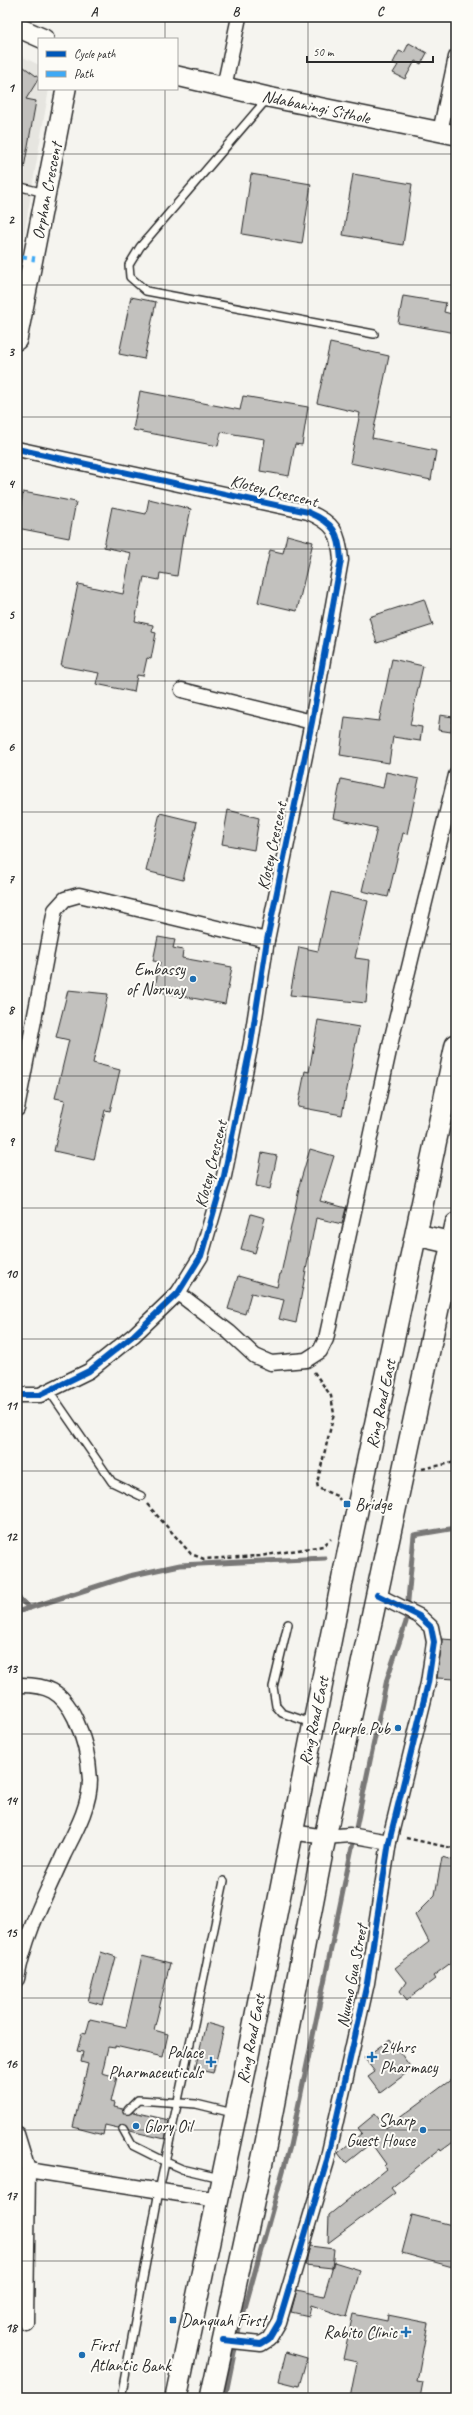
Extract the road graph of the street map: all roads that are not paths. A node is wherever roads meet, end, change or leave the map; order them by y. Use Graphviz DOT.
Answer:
graph roads {
  1 [pos="239,17"];
  2 [pos="17,26"];
  3 [pos="42,38"];
  4 [pos="456,57"];
  5 [pos="178,76"];
  6 [pos="224,87"];
  7 [pos="66,90"];
  8 [pos="268,97"];
  9 [pos="448,134"];
  10 [pos="17,186"];
  11 [pos="47,194"];
  12 [pos="374,334"];
  13 [pos="17,340"];
  14 [pos="17,449"];
  15 [pos="182,690"];
  16 [pos="312,722"];
  17 [pos="456,775"];
  18 [pos="267,940"];
  19 [pos="456,1045"];
  20 [pos="17,1109"];
  21 [pos="454,1234"];
  22 [pos="417,1235"];
  23 [pos="178,1293"];
  24 [pos="50,1392"];
  25 [pos="17,1395"];
  26 [pos="141,1496"];
  27 [pos="377,1595"];
  28 [pos="288,1624"];
  29 [pos="17,1685"];
  30 [pos="314,1724"];
  31 [pos="292,1832"];
  32 [pos="325,1837"];
  33 [pos="390,1838"];
  34 [pos="224,1881"];
  35 [pos="17,1979"];
  36 [pos="176,2104"];
  37 [pos="128,2110"];
  38 [pos="236,2114"];
  39 [pos="123,2129"];
  40 [pos="17,2134"];
  41 [pos="166,2162"];
  42 [pos="28,2170"];
  43 [pos="222,2178"];
  44 [pos="159,2191"];
  45 [pos="218,2200"];
  46 [pos="26,2323"];
  47 [pos="234,2341"];
  48 [pos="121,2398"];
  49 [pos="176,2398"];
  50 [pos="211,2398"];
  1 -- 6 [label="street"];
  2 -- 3 [label="street"];
  4 -- 9 [label="street"];
  5 -- 6 [label="street, Ndabaningi Sithole"];
  6 -- 8 [label="street, Ndabaningi Sithole"];
  7 -- 11 [label="street, Orphan Crescent"];
  8 -- 9 [label="street, Ndabaningi Sithole"];
  8 -- 12 [label="lane"];
  10 -- 11 [label="lane"];
  11 -- 13 [label="street, Orphan Crescent"];
  14 -- 16 [label="street, Klotey Crescent"];
  15 -- 16 [label="street"];
  16 -- 18 [label="street, Klotey Crescent"];
  17 -- 23 [label="street"];
  18 -- 20 [label="street"];
  18 -- 23 [label="street, Klotey Crescent"];
  19 -- 22 [label="main road, Ring Road East"];
  21 -- 22 [label="main road"];
  21 -- 27 [label="main road, Ring Road East"];
  22 -- 30 [label="main road, Ring Road East"];
  23 -- 24 [label="street, Klotey Crescent"];
  24 -- 25 [label="street, Klotey Crescent"];
  24 -- 26 [label="lane"];
  27 -- 32 [label="main road, Ring Road East"];
  27 -- 33 [label="street, Nuumo Gua Street"];
  28 -- 30 [label="lane"];
  29 -- 35 [label="street"];
  30 -- 31 [label="main road, Ring Road East"];
  31 -- 32 [label="street"];
  31 -- 38 [label="main road, Ring Road East"];
  32 -- 33 [label="street"];
  32 -- 47 [label="main road, Ring Road East"];
  33 -- 47 [label="street, Nuumo Gua Street"];
  34 -- 36 [label="lane"];
  36 -- 37 [label="lane"];
  36 -- 38 [label="lane"];
  36 -- 41 [label="lane"];
  38 -- 43 [label="main road, Ring Road East"];
  39 -- 41 [label="lane"];
  40 -- 42 [label="street"];
  41 -- 43 [label="lane"];
  41 -- 44 [label="lane"];
  42 -- 44 [label="street"];
  42 -- 46 [label="street"];
  43 -- 45 [label="main road, Ring Road East"];
  44 -- 45 [label="street"];
  44 -- 48 [label="lane"];
  45 -- 49 [label="main road, Ring Road East"];
  47 -- 50 [label="main road, Ring Road East"];
}
